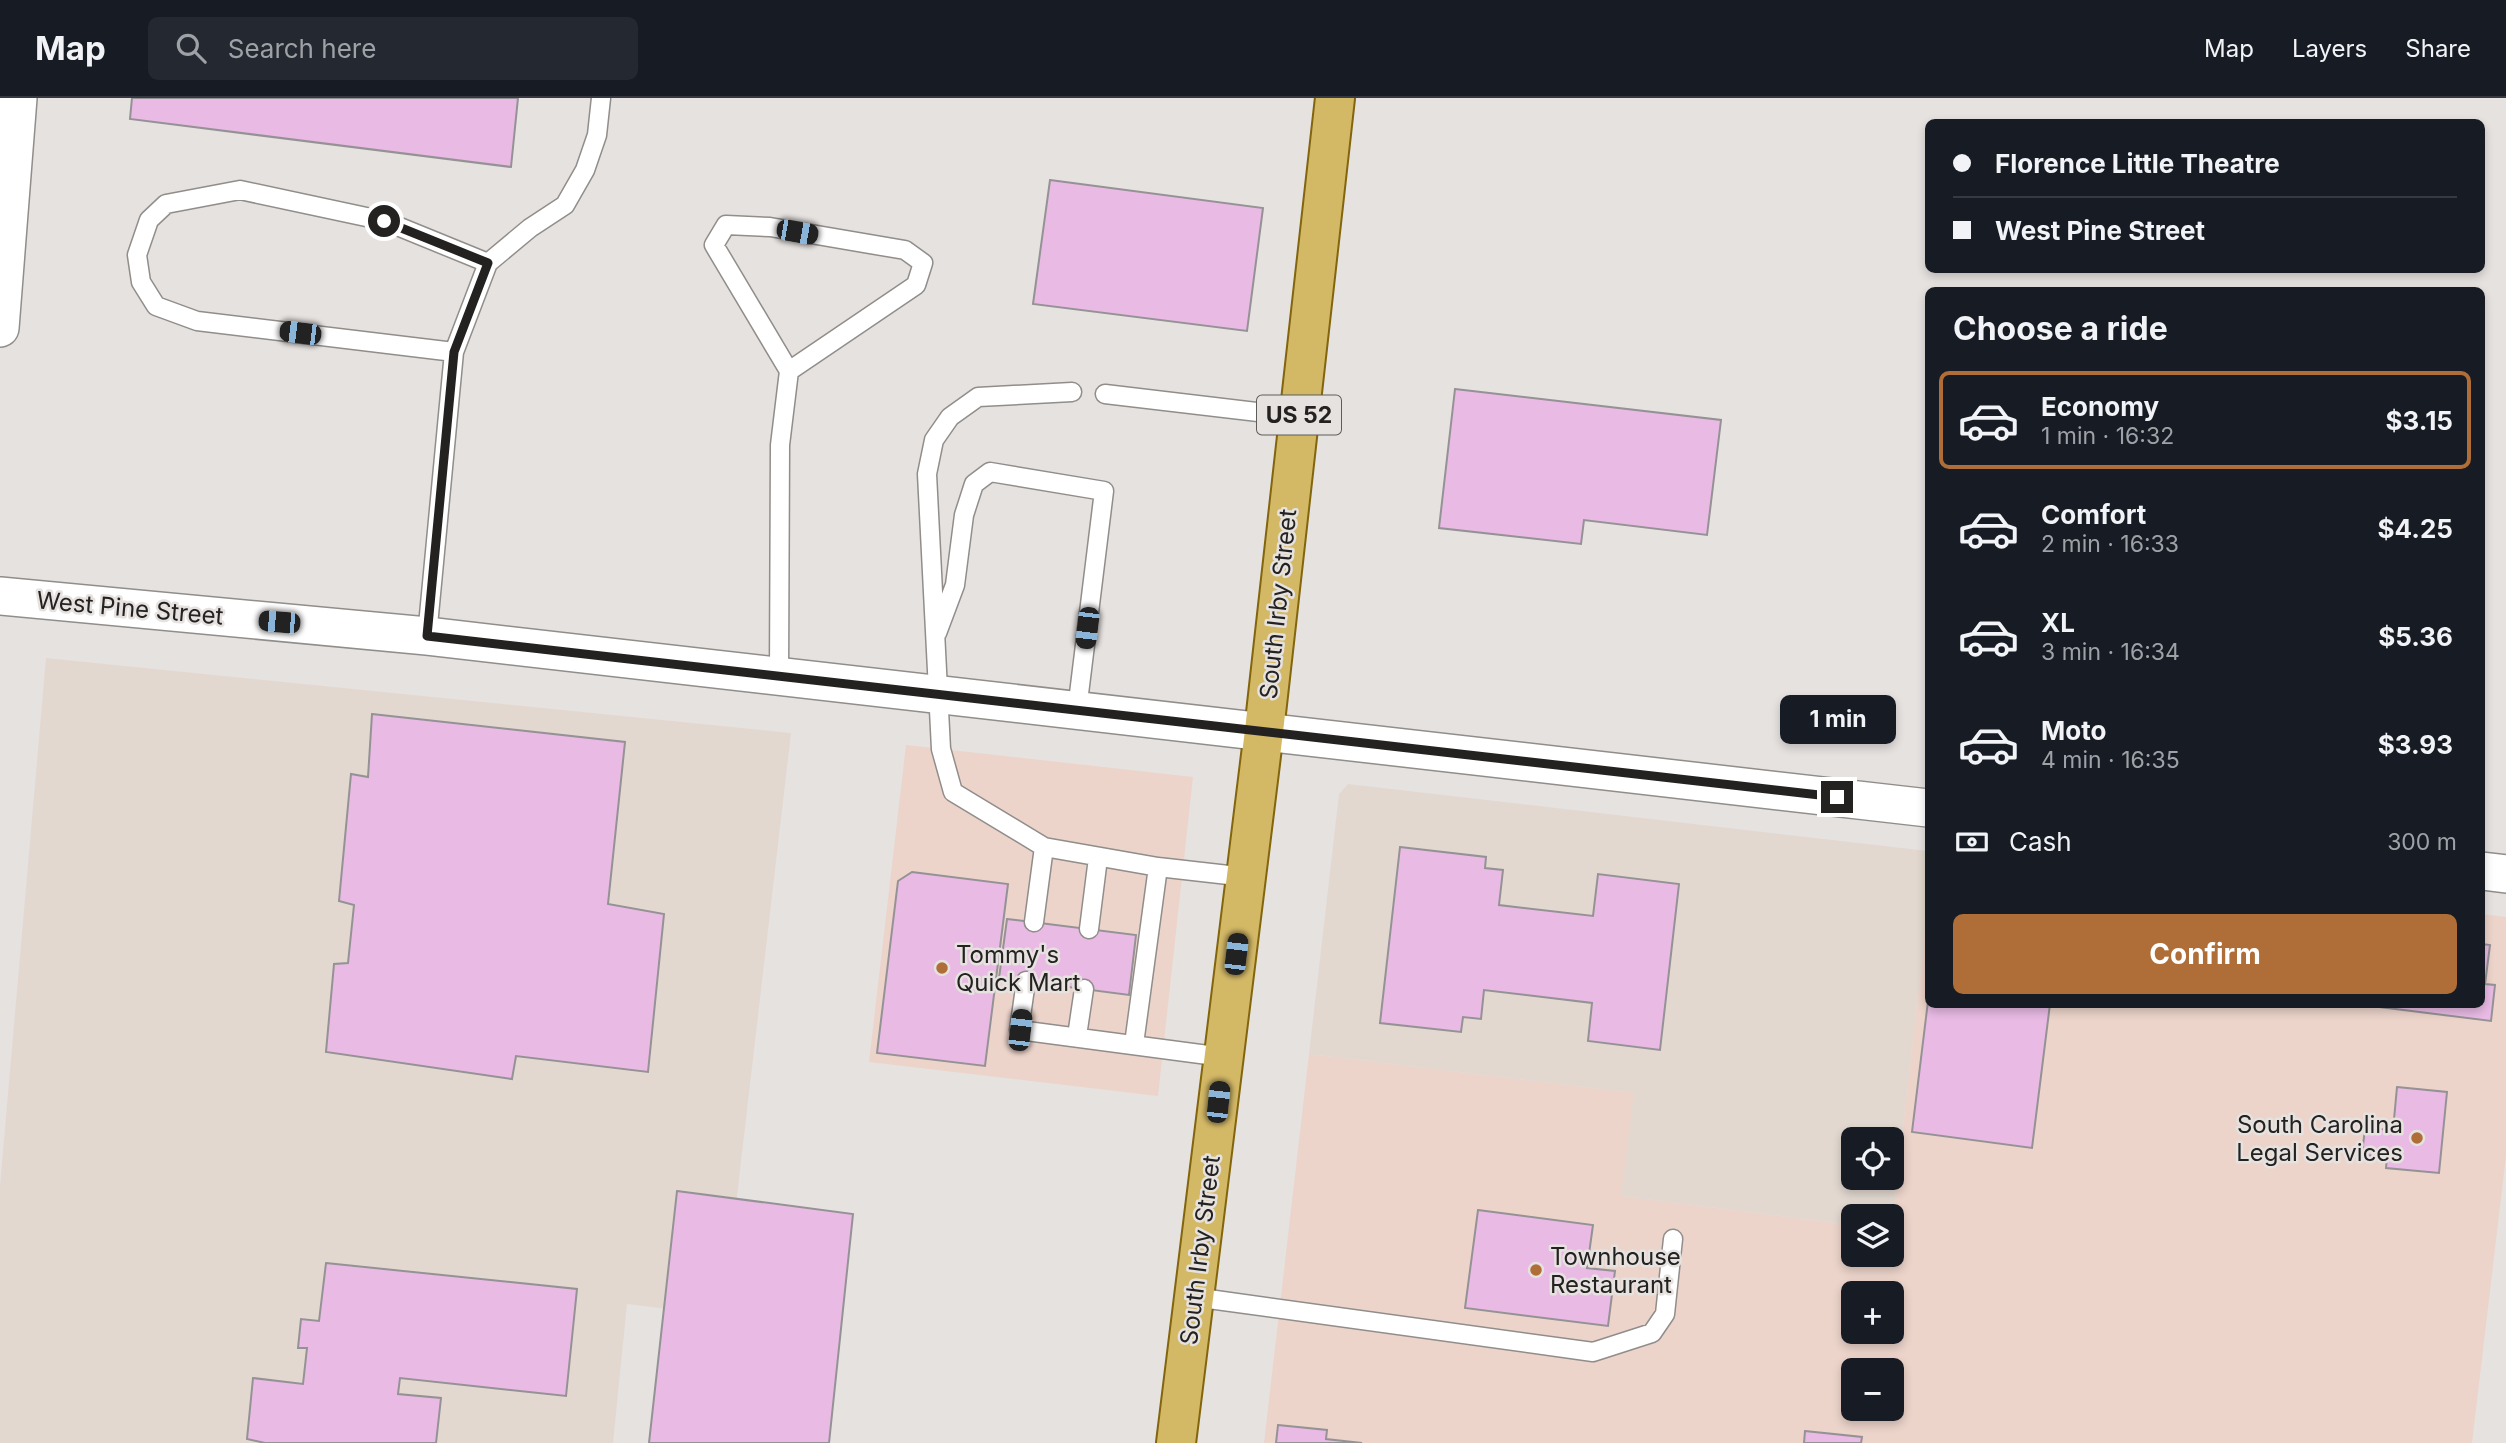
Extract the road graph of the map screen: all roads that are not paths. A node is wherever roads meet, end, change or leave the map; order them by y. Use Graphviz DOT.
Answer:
graph roads {
  1 [pos="18,98"];
  2 [pos="601,98"];
  3 [pos="1335,98"];
  4 [pos="488,263"];
  5 [pos="0,328"];
  6 [pos="454,352"];
  7 [pos="789,371"];
  8 [pos="1072,392"];
  9 [pos="1105,394"];
  10 [pos="1299,417"];
  11 [pos="0,596"];
  12 [pos="427,636"];
  13 [pos="934,640"];
  14 [pos="779,676"];
  15 [pos="937,694"];
  16 [pos="1077,710"];
  17 [pos="1264,731"];
  18 [pos="1925,808"];
  19 [pos="1044,847"];
  20 [pos="1098,858"];
  21 [pos="1157,867"];
  22 [pos="2485,871"];
  23 [pos="2506,874"];
  24 [pos="1246,877"];
  25 [pos="1034,922"];
  26 [pos="1089,929"];
  27 [pos="1026,981"];
  28 [pos="1084,989"];
  29 [pos="1077,1036"];
  30 [pos="1134,1044"];
  31 [pos="1223,1058"];
  32 [pos="1673,1239"];
  33 [pos="1194,1297"];
  34 [pos="1176,1443"];
  1 -- 5 [label="street"];
  2 -- 4 [label="lane"];
  3 -- 10 [label="main road, South Irby Street / US 52"];
  4 -- 6 [label="lane"];
  4 -- 6 [label="lane"];
  6 -- 12 [label="lane"];
  7 -- 7 [label="lane"];
  7 -- 14 [label="lane"];
  8 -- 13 [label="lane"];
  9 -- 10 [label="lane"];
  10 -- 17 [label="main road, South Irby Street / US 52"];
  11 -- 12 [label="street, West Pine Street"];
  12 -- 14 [label="street, West Pine Street"];
  13 -- 15 [label="lane"];
  13 -- 16 [label="lane"];
  14 -- 15 [label="street, West Pine Street"];
  15 -- 16 [label="street, West Pine Street"];
  15 -- 19 [label="lane"];
  16 -- 17 [label="street, West Pine Street"];
  17 -- 18 [label="street, West Pine Street"];
  17 -- 24 [label="main road, South Irby Street / US 52"];
  19 -- 20 [label="lane"];
  19 -- 25 [label="lane"];
  20 -- 21 [label="lane"];
  20 -- 26 [label="lane"];
  21 -- 24 [label="lane"];
  21 -- 30 [label="lane"];
  22 -- 23 [label="street"];
  24 -- 31 [label="main road, South Irby Street / US 52"];
  27 -- 29 [label="lane"];
  28 -- 29 [label="lane"];
  29 -- 30 [label="lane"];
  30 -- 31 [label="lane"];
  31 -- 33 [label="main road, South Irby Street / US 52"];
  32 -- 33 [label="lane"];
  33 -- 34 [label="main road, South Irby Street / US 52"];
}
